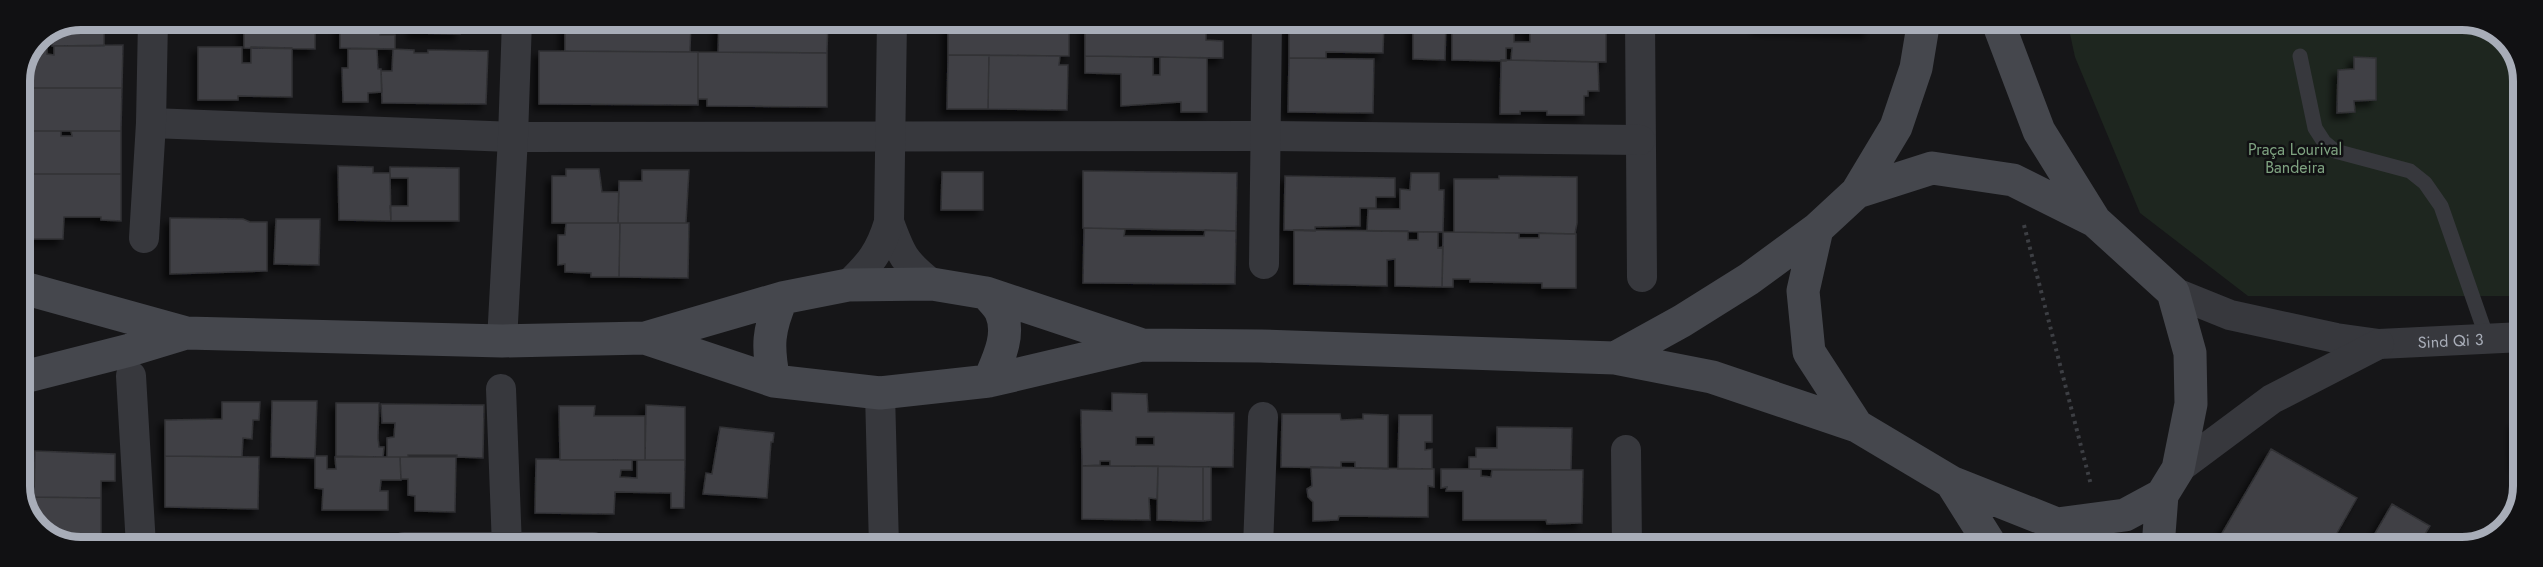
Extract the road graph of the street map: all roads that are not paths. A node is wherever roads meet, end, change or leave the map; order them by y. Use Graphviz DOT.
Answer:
graph roads {
  1 [pos="153,30"];
  2 [pos="517,30"];
  3 [pos="892,30"];
  4 [pos="1268,30"];
  5 [pos="1640,30"];
  6 [pos="1922,30"];
  7 [pos="2001,30"];
  8 [pos="2300,56"];
  9 [pos="152,123"];
  10 [pos="1266,136"];
  11 [pos="513,137"];
  12 [pos="890,138"];
  13 [pos="1640,140"];
  14 [pos="1857,192"];
  15 [pos="2095,221"];
  16 [pos="889,222"];
  17 [pos="1817,229"];
  18 [pos="144,238"];
  19 [pos="1264,264"];
  20 [pos="1642,277"];
  21 [pos="932,284"];
  22 [pos="848,285"];
  23 [pos="30,290"];
  24 [pos="2174,292"];
  25 [pos="986,293"];
  26 [pos="782,298"];
  27 [pos="186,333"];
  28 [pos="2508,337"];
  29 [pos="645,338"];
  30 [pos="502,341"];
  31 [pos="1142,345"];
  32 [pos="2341,350"];
  33 [pos="1615,358"];
  34 [pos="30,375"];
  35 [pos="130,376"];
  36 [pos="774,381"];
  37 [pos="989,381"];
  38 [pos="501,388"];
  39 [pos="880,393"];
  40 [pos="1263,417"];
  41 [pos="1857,426"];
  42 [pos="1626,450"];
  43 [pos="1951,482"];
  44 [pos="2170,482"];
  45 [pos="140,537"];
  46 [pos="507,537"];
  47 [pos="884,537"];
  48 [pos="1258,537"];
  49 [pos="1627,537"];
  50 [pos="1986,537"];
  51 [pos="2160,537"];
  1 -- 9 [label="street"];
  2 -- 11 [label="street"];
  3 -- 12 [label="street"];
  4 -- 10 [label="street"];
  5 -- 13 [label="street"];
  6 -- 14 [label="street"];
  7 -- 15 [label="street"];
  8 -- 28 [label="lane"];
  9 -- 11 [label="street"];
  9 -- 18 [label="street"];
  10 -- 12 [label="street"];
  10 -- 13 [label="street"];
  10 -- 19 [label="street"];
  11 -- 12 [label="street"];
  11 -- 30 [label="street"];
  12 -- 16 [label="street"];
  13 -- 20 [label="street"];
  14 -- 15 [label="street"];
  14 -- 17 [label="street"];
  15 -- 24 [label="street"];
  16 -- 21 [label="street"];
  16 -- 22 [label="street"];
  17 -- 33 [label="street"];
  17 -- 41 [label="street"];
  21 -- 22 [label="street"];
  21 -- 25 [label="street"];
  22 -- 26 [label="street"];
  23 -- 27 [label="street"];
  24 -- 32 [label="street"];
  24 -- 44 [label="street"];
  25 -- 31 [label="street"];
  25 -- 37 [label="street"];
  26 -- 29 [label="street"];
  26 -- 36 [label="street"];
  27 -- 30 [label="street"];
  27 -- 34 [label="street"];
  28 -- 32 [label="street, Sind Qi 3"];
  29 -- 30 [label="street"];
  29 -- 36 [label="street"];
  31 -- 33 [label="street"];
  31 -- 37 [label="street"];
  32 -- 44 [label="street, Sind Qi 3"];
  33 -- 41 [label="street"];
  35 -- 45 [label="street"];
  36 -- 39 [label="street"];
  37 -- 39 [label="street"];
  38 -- 46 [label="street"];
  39 -- 47 [label="street"];
  40 -- 48 [label="street"];
  41 -- 43 [label="street"];
  42 -- 49 [label="street"];
  43 -- 44 [label="street"];
  43 -- 50 [label="street"];
  44 -- 51 [label="street"];
}
